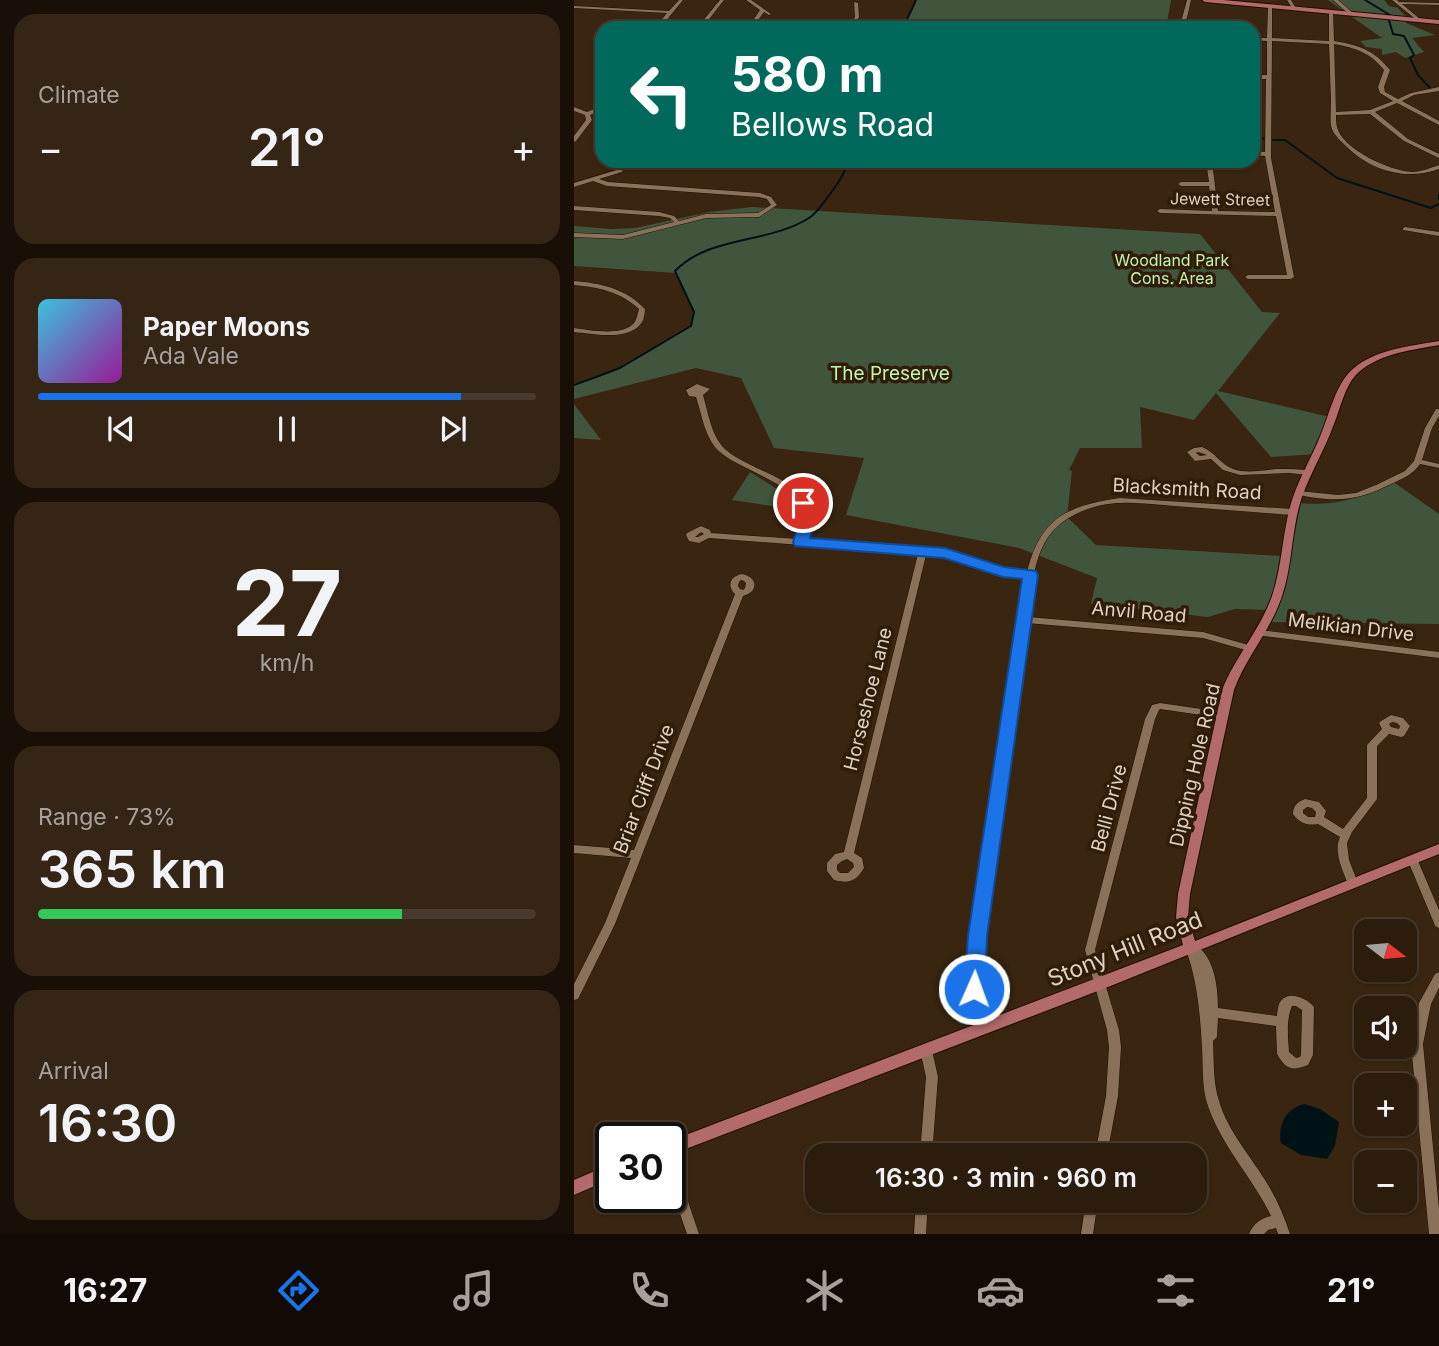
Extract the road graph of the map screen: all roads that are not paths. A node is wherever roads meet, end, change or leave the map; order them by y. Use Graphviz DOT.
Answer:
graph roads {
  1 [pos="594,0"];
  2 [pos="681,0"];
  3 [pos="722,0"];
  4 [pos="748,0"];
  5 [pos="1189,0"];
  6 [pos="1205,0"];
  7 [pos="1289,0"];
  8 [pos="1335,0"];
  9 [pos="855,1"];
  10 [pos="1231,1"];
  11 [pos="1397,2"];
  12 [pos="1439,4"];
  13 [pos="1270,6"];
  14 [pos="574,7"];
  15 [pos="587,8"];
  16 [pos="1295,9"];
  17 [pos="764,10"];
  18 [pos="671,12"];
  19 [pos="1331,12"];
  20 [pos="769,14"];
  21 [pos="1352,14"];
  22 [pos="1418,20"];
  23 [pos="663,21"];
  24 [pos="705,21"];
  25 [pos="755,21"];
  26 [pos="855,21"];
  27 [pos="1184,21"];
  28 [pos="1439,22"];
  29 [pos="1260,39"];
  30 [pos="1269,40"];
  31 [pos="1333,43"];
  32 [pos="1260,76"];
  33 [pos="1269,77"];
  34 [pos="1439,89"];
  35 [pos="1397,102"];
  36 [pos="574,109"];
  37 [pos="595,111"];
  38 [pos="1371,112"];
  39 [pos="587,114"];
  40 [pos="1334,114"];
  41 [pos="1439,123"];
  42 [pos="574,140"];
  43 [pos="1260,153"];
  44 [pos="1268,154"];
  45 [pos="1439,156"];
  46 [pos="1439,167"];
  47 [pos="1210,168"];
  48 [pos="620,170"];
  49 [pos="592,179"];
  50 [pos="1181,184"];
  51 [pos="1212,184"];
  52 [pos="574,185"];
  53 [pos="574,208"];
  54 [pos="1160,211"];
  55 [pos="1215,213"];
  56 [pos="1278,214"];
  57 [pos="678,223"];
  58 [pos="1405,229"];
  59 [pos="574,234"];
  60 [pos="1439,234"];
  61 [pos="1248,277"];
  62 [pos="574,283"];
  63 [pos="574,330"];
  64 [pos="1439,343"];
  65 [pos="699,395"];
  66 [pos="1439,411"];
  67 [pos="1212,457"];
  68 [pos="1418,461"];
  69 [pos="1439,466"];
  70 [pos="1308,473"];
  71 [pos="1299,493"];
  72 [pos="1293,512"];
  73 [pos="708,535"];
  74 [pos="801,542"];
  75 [pos="923,551"];
  76 [pos="1030,575"];
  77 [pos="740,592"];
  78 [pos="1025,620"];
  79 [pos="1259,633"];
  80 [pos="1249,648"];
  81 [pos="1439,655"];
  82 [pos="1222,715"];
  83 [pos="1387,730"];
  84 [pos="1319,819"];
  85 [pos="1345,835"];
  86 [pos="574,849"];
  87 [pos="1439,849"];
  88 [pos="637,854"];
  89 [pos="848,855"];
  90 [pos="1413,860"];
  91 [pos="1353,883"];
  92 [pos="1439,923"];
  93 [pos="1190,947"];
  94 [pos="1439,977"];
  95 [pos="1098,985"];
  96 [pos="574,995"];
  97 [pos="1212,1012"];
  98 [pos="1282,1022"];
  99 [pos="990,1026"];
  100 [pos="926,1050"];
  101 [pos="1208,1052"];
  102 [pos="686,1142"];
  103 [pos="927,1143"];
  104 [pos="1103,1143"];
  105 [pos="595,1178"];
  106 [pos="574,1188"];
  107 [pos="686,1213"];
  108 [pos="921,1213"];
  109 [pos="1090,1213"];
  110 [pos="1282,1228"];
  111 [pos="693,1234"];
  112 [pos="920,1234"];
  113 [pos="1087,1234"];
  114 [pos="1255,1234"];
  115 [pos="1435,1234"];
  1 -- 15 [label="street"];
  2 -- 18 [label="street"];
  3 -- 24 [label="street"];
  4 -- 17 [label="street"];
  5 -- 27 [label="street"];
  6 -- 10 [label="main road"];
  7 -- 16 [label="street"];
  8 -- 21 [label="street"];
  9 -- 26 [label="street"];
  10 -- 13 [label="main road"];
  11 -- 12 [label="street"];
  11 -- 22 [label="street"];
  13 -- 16 [label="main road"];
  13 -- 30 [label="street"];
  14 -- 15 [label="street"];
  15 -- 18 [label="street"];
  16 -- 19 [label="main road"];
  17 -- 20 [label="street"];
  17 -- 25 [label="street"];
  18 -- 23 [label="street"];
  19 -- 21 [label="main road"];
  19 -- 31 [label="street"];
  21 -- 22 [label="main road"];
  22 -- 28 [label="main road"];
  29 -- 30 [label="street"];
  30 -- 31 [label="street"];
  30 -- 33 [label="street"];
  31 -- 35 [label="street"];
  31 -- 40 [label="street"];
  32 -- 33 [label="street"];
  33 -- 44 [label="street"];
  34 -- 35 [label="street"];
  35 -- 38 [label="street"];
  35 -- 41 [label="street"];
  36 -- 39 [label="street"];
  37 -- 39 [label="street"];
  38 -- 40 [label="street"];
  38 -- 45 [label="street"];
  39 -- 42 [label="street"];
  40 -- 46 [label="street"];
  43 -- 44 [label="street"];
  44 -- 56 [label="street"];
  47 -- 51 [label="street"];
  48 -- 49 [label="street"];
  49 -- 52 [label="street"];
  49 -- 57 [label="street"];
  50 -- 51 [label="street"];
  51 -- 55 [label="street"];
  53 -- 57 [label="street"];
  54 -- 55 [label="street, Jewett Street"];
  55 -- 56 [label="street, Jewett Street"];
  56 -- 61 [label="street"];
  57 -- 59 [label="street"];
  58 -- 60 [label="street"];
  62 -- 63 [label="street"];
  64 -- 70 [label="main road, Dipping Hole Road"];
  65 -- 74 [label="street"];
  66 -- 68 [label="street"];
  67 -- 70 [label="street"];
  68 -- 69 [label="street"];
  68 -- 71 [label="street"];
  70 -- 71 [label="main road, Dipping Hole Road"];
  71 -- 72 [label="main road, Dipping Hole Road"];
  72 -- 76 [label="street, Blacksmith Road"];
  72 -- 79 [label="main road, Dipping Hole Road"];
  73 -- 74 [label="street"];
  74 -- 75 [label="street"];
  75 -- 76 [label="street"];
  75 -- 89 [label="street, Horseshoe Lane"];
  76 -- 78 [label="street, Blacksmith Road"];
  77 -- 88 [label="street, Briar Cliff Drive"];
  78 -- 80 [label="street, Anvil Road"];
  78 -- 99 [label="street, Blacksmith Road"];
  79 -- 80 [label="main road, Dipping Hole Road"];
  79 -- 81 [label="street, Melikian Drive"];
  80 -- 82 [label="main road, Dipping Hole Road"];
  82 -- 93 [label="main road, Dipping Hole Road"];
  82 -- 95 [label="street, Belli Drive"];
  83 -- 85 [label="street"];
  84 -- 85 [label="street"];
  85 -- 91 [label="street"];
  86 -- 88 [label="street"];
  87 -- 90 [label="main road, Stony Hill Road"];
  88 -- 96 [label="street, Briar Cliff Drive"];
  90 -- 91 [label="main road, Stony Hill Road"];
  90 -- 92 [label="street"];
  91 -- 93 [label="main road, Stony Hill Road"];
  93 -- 95 [label="main road, Stony Hill Road"];
  93 -- 97 [label="street"];
  93 -- 101 [label="street"];
  94 -- 115 [label="street"];
  95 -- 99 [label="main road, Stony Hill Road"];
  95 -- 104 [label="street"];
  97 -- 98 [label="street"];
  97 -- 101 [label="street"];
  98 -- 98 [label="street"];
  99 -- 100 [label="main road, Stony Hill Road"];
  100 -- 102 [label="main road, Stony Hill Road"];
  100 -- 103 [label="street"];
  101 -- 110 [label="street"];
  105 -- 106 [label="main road"];
  107 -- 111 [label="street"];
  108 -- 112 [label="street"];
  109 -- 113 [label="street"];
  110 -- 114 [label="street"];
}
